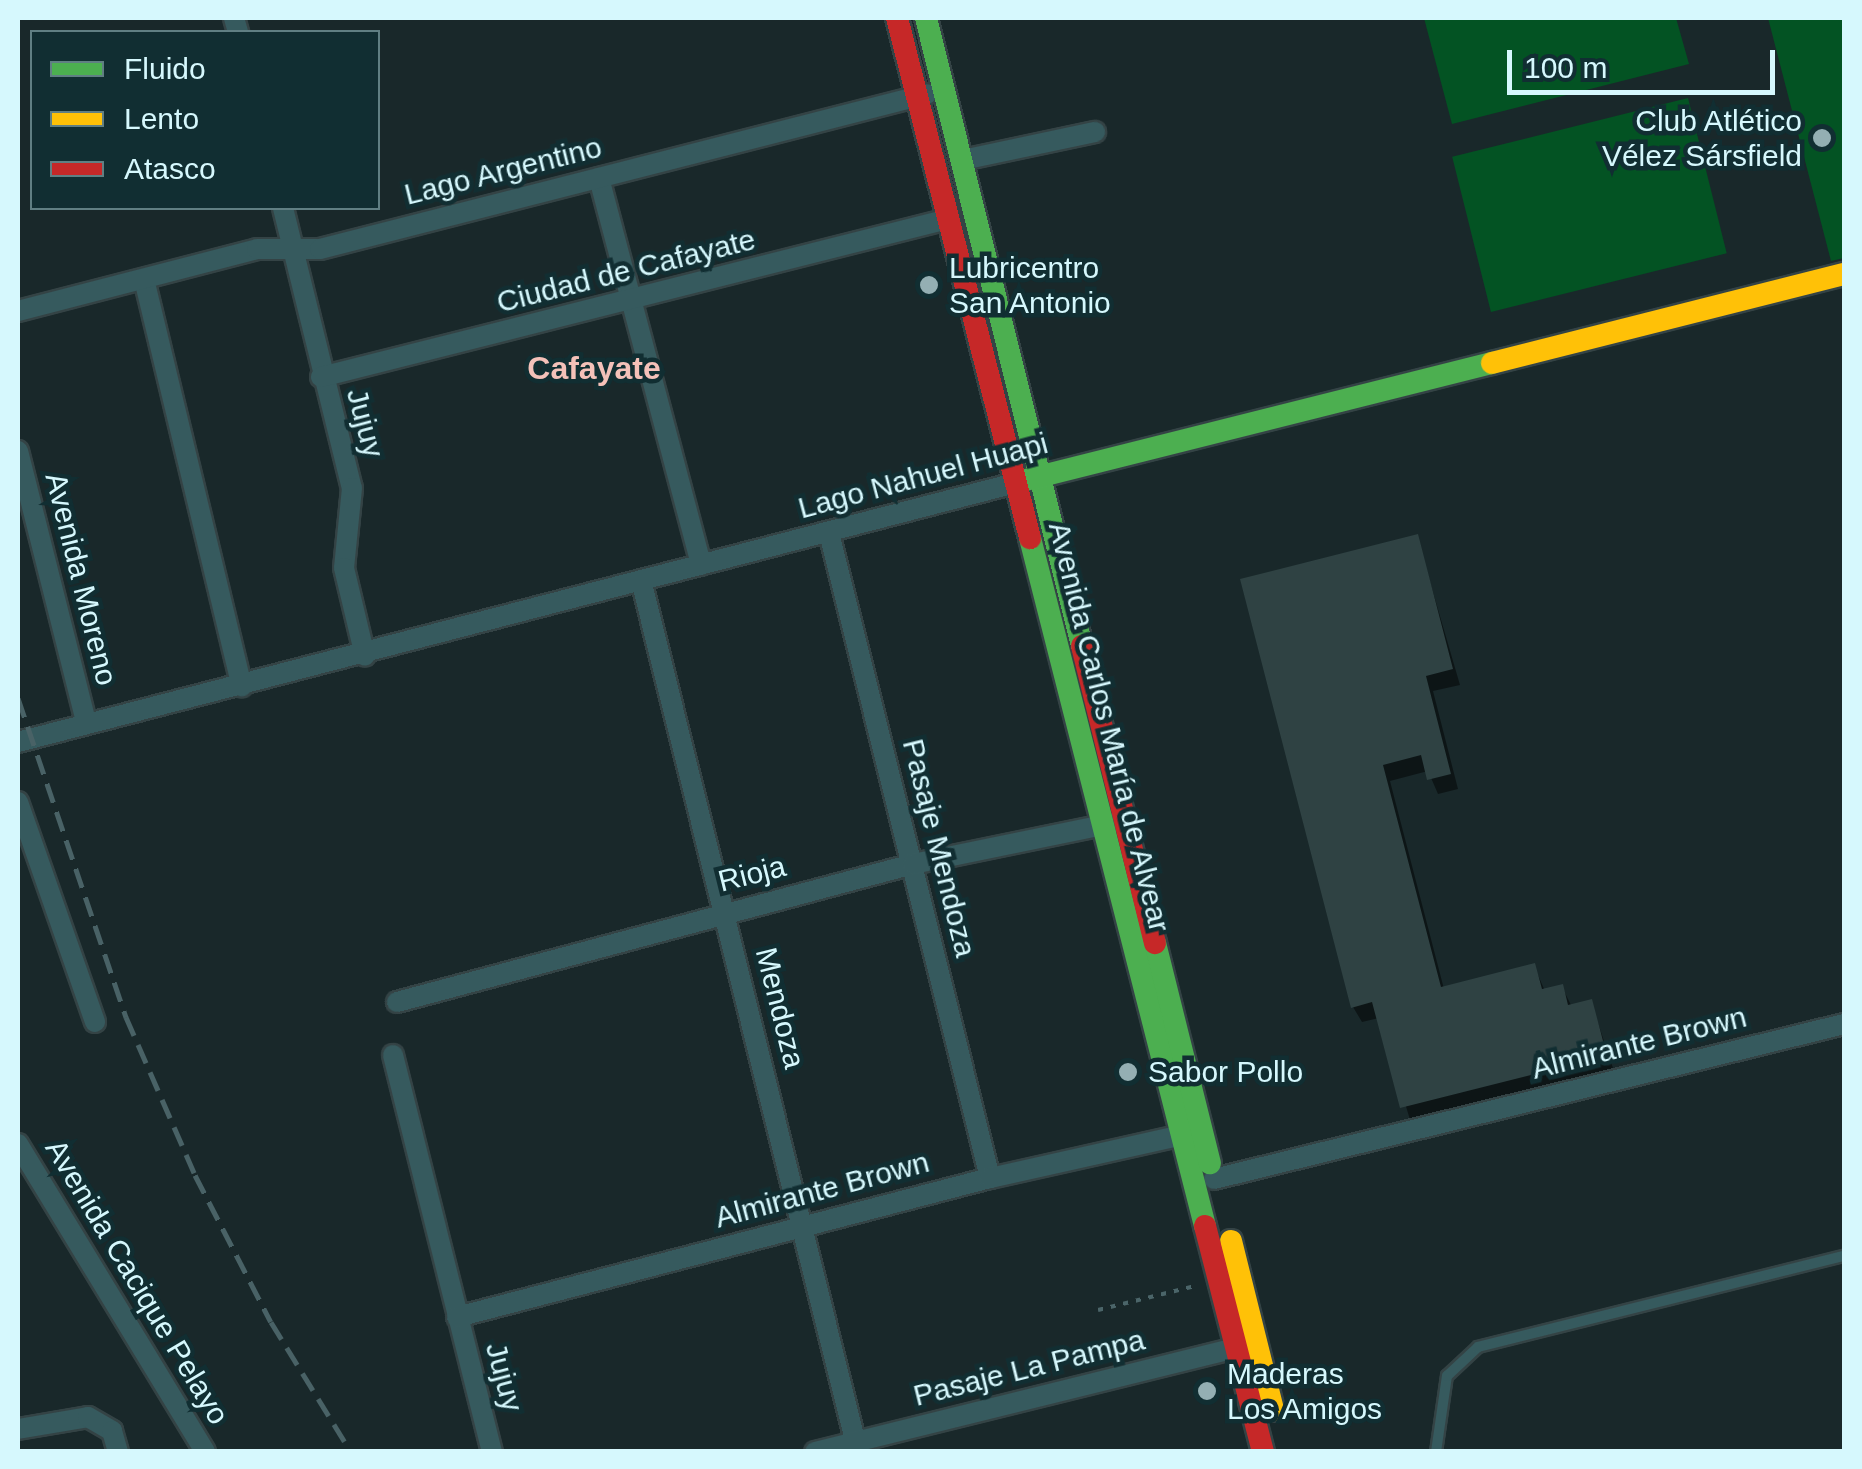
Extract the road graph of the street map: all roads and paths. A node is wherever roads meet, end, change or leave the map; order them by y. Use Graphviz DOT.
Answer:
graph roads {
  1 [pos="896,18"];
  2 [pos="926,18"];
  3 [pos="943,90"];
  4 [pos="916,98"];
  5 [pos="1096,132"];
  6 [pos="962,160"];
  7 [pos="598,178"];
  8 [pos="284,210"];
  9 [pos="944,220"];
  10 [pos="294,250"];
  11 [pos="1844,274"];
  12 [pos="144,279"];
  13 [pos="633,302"];
  14 [pos="18,311"];
  15 [pos="322,377"];
  16 [pos="18,451"];
  17 [pos="1041,476"];
  18 [pos="1015,483"];
  19 [pos="829,532"];
  20 [pos="701,566"];
  21 [pos="640,580"];
  22 [pos="365,656"];
  23 [pos="242,686"];
  24 [pos="86,722"];
  25 [pos="18,742"];
  26 [pos="18,802"];
  27 [pos="1114,822"];
  28 [pos="913,864"];
  29 [pos="725,912"];
  30 [pos="398,1002"];
  31 [pos="95,1022"];
  32 [pos="1844,1024"];
  33 [pos="393,1055"];
  34 [pos="1193,1132"];
  35 [pos="18,1144"];
  36 [pos="990,1178"];
  37 [pos="1214,1178"];
  38 [pos="805,1226"];
  39 [pos="1844,1256"];
  40 [pos="1219,1280"];
  41 [pos="1098,1310"];
  42 [pos="457,1317"];
  43 [pos="1247,1345"];
  44 [pos="18,1429"];
  45 [pos="857,1446"];
  46 [pos="118,1452"];
  47 [pos="205,1452"];
  48 [pos="492,1452"];
  49 [pos="815,1452"];
  50 [pos="1263,1452"];
  51 [pos="1283,1452"];
  52 [pos="1436,1452"];
  1 -- 4 [label="main road, Avenida Carlos María de Alvear"];
  2 -- 3 [label="main road, Avenida Carlos María de Alvear"];
  3 -- 4 [label="street, Lago Argentino"];
  3 -- 6 [label="main road, Avenida Carlos María de Alvear"];
  4 -- 7 [label="street, Lago Argentino"];
  4 -- 9 [label="main road, Avenida Carlos María de Alvear"];
  5 -- 6 [label="street"];
  6 -- 17 [label="main road, Avenida Carlos María de Alvear"];
  7 -- 10 [label="street, Lago Argentino"];
  7 -- 13 [label="street"];
  8 -- 10 [label="street, Jujuy"];
  9 -- 13 [label="street, Ciudad de Cafayate"];
  9 -- 18 [label="main road, Avenida Carlos María de Alvear"];
  10 -- 12 [label="street, Lago Argentino"];
  10 -- 15 [label="street, Jujuy"];
  11 -- 17 [label="main road, Lago Nahuel Huapi"];
  12 -- 14 [label="street, Lago Argentino"];
  12 -- 23 [label="street"];
  13 -- 15 [label="street, Ciudad de Cafayate"];
  13 -- 20 [label="street"];
  15 -- 22 [label="street, Jujuy"];
  16 -- 24 [label="street, Avenida Moreno"];
  17 -- 18 [label="main road, Lago Nahuel Huapi"];
  17 -- 27 [label="main road, Avenida Carlos María de Alvear"];
  18 -- 19 [label="street, Lago Nahuel Huapi"];
  18 -- 27 [label="main road, Avenida Carlos María de Alvear"];
  19 -- 20 [label="street, Lago Nahuel Huapi"];
  19 -- 28 [label="street, Pasaje Mendoza"];
  20 -- 21 [label="street, Lago Nahuel Huapi"];
  21 -- 22 [label="street, Lago Nahuel Huapi"];
  21 -- 29 [label="street, Mendoza"];
  22 -- 23 [label="street, Lago Nahuel Huapi"];
  23 -- 24 [label="street, Lago Nahuel Huapi"];
  24 -- 25 [label="street, Lago Nahuel Huapi"];
  26 -- 31 [label="street"];
  27 -- 28 [label="street, Rioja"];
  27 -- 34 [label="main road, Avenida Carlos María de Alvear"];
  28 -- 29 [label="street, Rioja"];
  28 -- 36 [label="street, Pasaje Mendoza"];
  29 -- 30 [label="street, Rioja"];
  29 -- 38 [label="street, Mendoza"];
  32 -- 37 [label="street, Almirante Brown"];
  33 -- 42 [label="street, Jujuy"];
  34 -- 36 [label="street, Almirante Brown"];
  34 -- 37 [label="main road, Avenida Carlos María de Alvear"];
  34 -- 40 [label="main road, Avenida Carlos María de Alvear"];
  35 -- 47 [label="street, Avenida Cacique Pelayo"];
  36 -- 38 [label="street, Almirante Brown"];
  37 -- 43 [label="main road, Avenida Carlos María de Alvear"];
  38 -- 42 [label="street, Almirante Brown"];
  38 -- 45 [label="street, Mendoza"];
  39 -- 52 [label="lane"];
  40 -- 41 [label="path"];
  40 -- 43 [label="main road, Avenida Carlos María de Alvear"];
  42 -- 48 [label="street, Jujuy"];
  43 -- 45 [label="street, Pasaje La Pampa"];
  43 -- 50 [label="main road, Avenida Carlos María de Alvear"];
  43 -- 51 [label="main road, Avenida Carlos María de Alvear"];
  44 -- 46 [label="street"];
  45 -- 49 [label="street, Pasaje La Pampa"];
}
